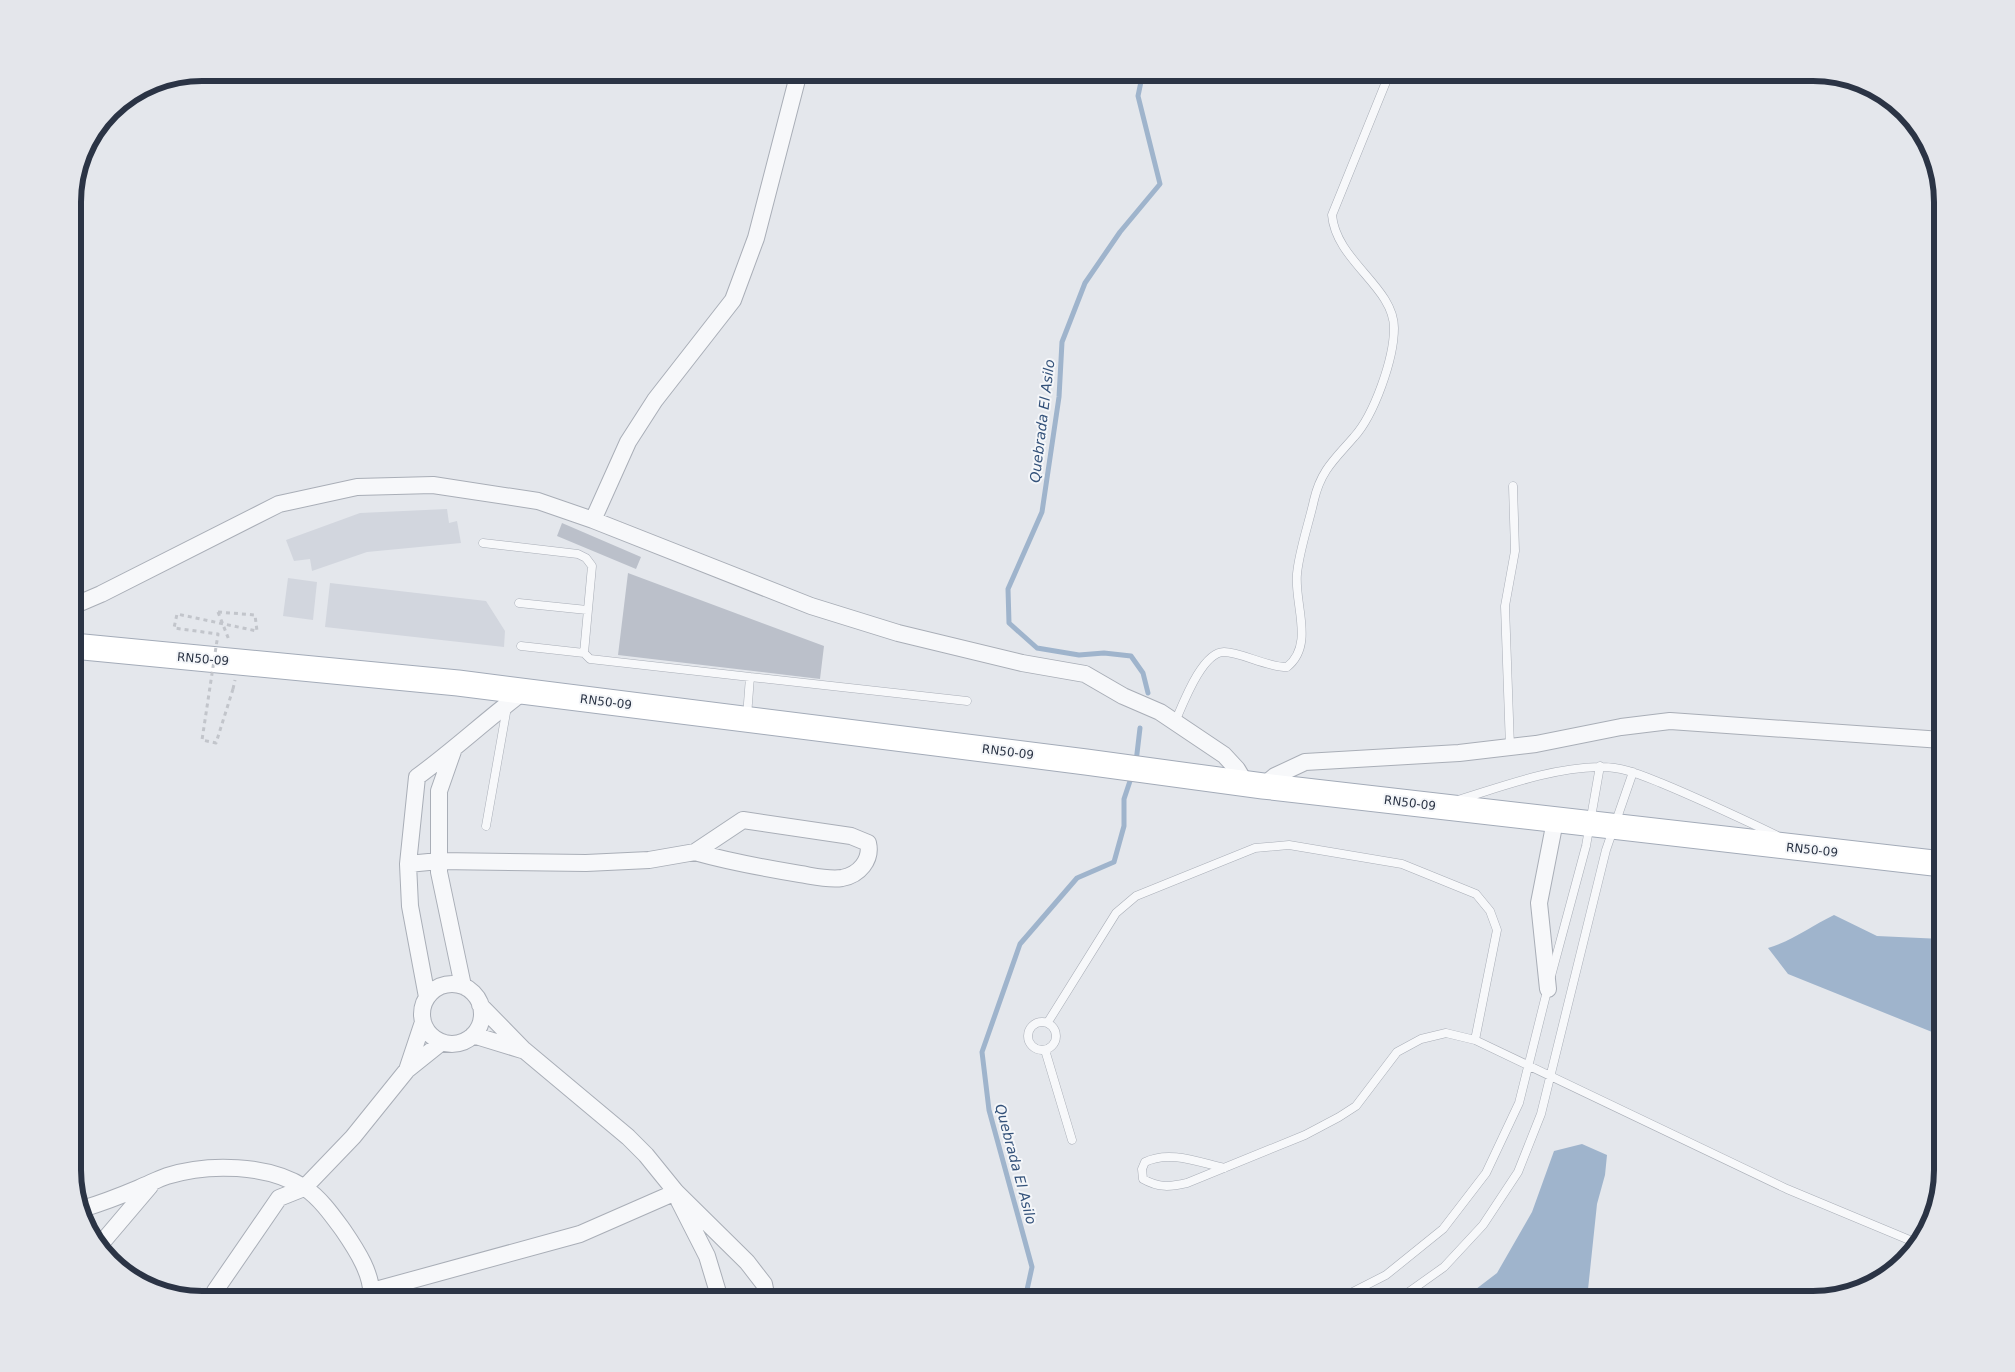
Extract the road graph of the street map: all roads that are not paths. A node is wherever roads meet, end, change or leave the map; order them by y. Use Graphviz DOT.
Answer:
graph roads {
  1 [pos="1386,81"];
  2 [pos="797,82"];
  3 [pos="1512,486"];
  4 [pos="593,520"];
  5 [pos="483,543"];
  6 [pos="82,602"];
  7 [pos="519,603"];
  8 [pos="587,610"];
  9 [pos="521,646"];
  10 [pos="82,647"];
  11 [pos="584,653"];
  12 [pos="750,677"];
  13 [pos="515,697"];
  14 [pos="967,701"];
  15 [pos="746,720"];
  16 [pos="1175,722"];
  17 [pos="1934,739"];
  18 [pos="1510,746"];
  19 [pos="453,751"];
  20 [pos="1600,766"];
  21 [pos="1633,772"];
  22 [pos="1254,785"];
  23 [pos="1437,806"];
  24 [pos="1555,821"];
  25 [pos="486,826"];
  26 [pos="1602,827"];
  27 [pos="1805,849"];
  28 [pos="695,852"];
  29 [pos="439,861"];
  30 [pos="1934,863"];
  31 [pos="408,864"];
  32 [pos="463,986"];
  33 [pos="1548,988"];
  34 [pos="427,997"];
  35 [pos="480,1004"];
  36 [pos="423,1022"];
  37 [pos="1048,1022"];
  38 [pos="473,1036"];
  39 [pos="1475,1040"];
  40 [pos="442,1042"];
  41 [pos="524,1050"];
  42 [pos="1045,1050"];
  43 [pos="1529,1065"];
  44 [pos="407,1070"];
  45 [pos="1552,1078"];
  46 [pos="1072,1140"];
  47 [pos="1224,1168"];
  48 [pos="153,1182"];
  49 [pos="304,1188"];
  50 [pos="676,1192"];
  51 [pos="87,1207"];
  52 [pos="104,1240"];
  53 [pos="1911,1240"];
  54 [pos="215,1291"];
  55 [pos="370,1291"];
  56 [pos="386,1291"];
  57 [pos="717,1291"];
  58 [pos="765,1291"];
  59 [pos="1356,1291"];
  60 [pos="1411,1291"];
  1 -- 16 [label="lane"];
  2 -- 4 [label="street"];
  3 -- 18 [label="lane"];
  4 -- 6 [label="street"];
  4 -- 16 [label="street"];
  5 -- 8 [label="lane"];
  7 -- 8 [label="lane"];
  8 -- 11 [label="lane"];
  9 -- 11 [label="lane"];
  10 -- 13 [label="main road, RN50-09"];
  11 -- 12 [label="lane"];
  12 -- 14 [label="lane"];
  12 -- 15 [label="lane"];
  13 -- 15 [label="main road, RN50-09"];
  13 -- 19 [label="street"];
  13 -- 25 [label="lane"];
  15 -- 22 [label="main road, RN50-09"];
  16 -- 22 [label="street"];
  17 -- 18 [label="street"];
  18 -- 22 [label="street"];
  19 -- 29 [label="street"];
  19 -- 31 [label="street"];
  20 -- 21 [label="lane"];
  20 -- 23 [label="lane"];
  20 -- 26 [label="lane"];
  21 -- 26 [label="lane"];
  21 -- 27 [label="lane"];
  22 -- 23 [label="main road, RN50-09"];
  23 -- 24 [label="main road, RN50-09"];
  24 -- 26 [label="main road, RN50-09"];
  24 -- 33 [label="street"];
  26 -- 27 [label="main road, RN50-09"];
  26 -- 33 [label="lane"];
  26 -- 45 [label="lane"];
  27 -- 30 [label="main road, RN50-09"];
  28 -- 28 [label="street"];
  28 -- 29 [label="street"];
  29 -- 31 [label="street"];
  29 -- 32 [label="street"];
  31 -- 34 [label="street"];
  32 -- 34 [label="street"];
  32 -- 35 [label="street"];
  33 -- 43 [label="lane"];
  34 -- 36 [label="street"];
  35 -- 38 [label="street"];
  35 -- 41 [label="street"];
  36 -- 40 [label="street"];
  36 -- 44 [label="street"];
  37 -- 39 [label="lane"];
  37 -- 42 [label="lane"];
  37 -- 42 [label="lane"];
  38 -- 40 [label="street"];
  38 -- 41 [label="street"];
  39 -- 43 [label="lane"];
  39 -- 47 [label="lane"];
  40 -- 44 [label="street"];
  41 -- 50 [label="street"];
  42 -- 46 [label="lane"];
  43 -- 45 [label="lane"];
  43 -- 59 [label="lane"];
  44 -- 49 [label="street"];
  45 -- 53 [label="lane"];
  45 -- 60 [label="lane"];
  47 -- 47 [label="lane"];
  48 -- 49 [label="street"];
  48 -- 51 [label="street"];
  48 -- 52 [label="street"];
  49 -- 54 [label="street"];
  49 -- 55 [label="street"];
  50 -- 56 [label="street"];
  50 -- 57 [label="street"];
  50 -- 58 [label="street"];
}
